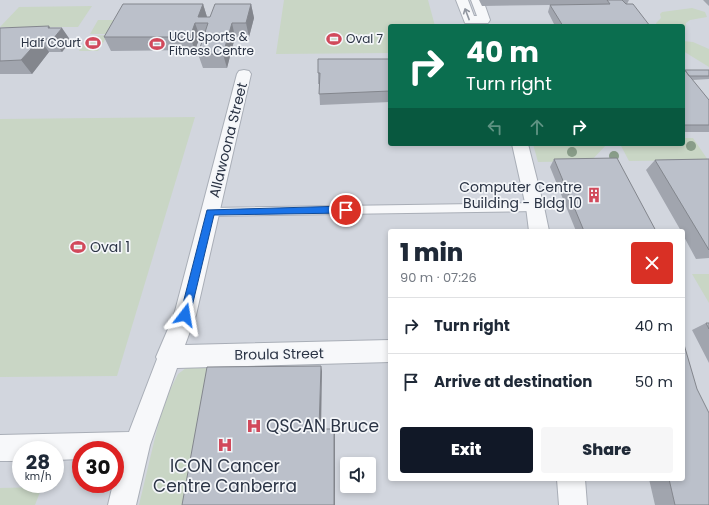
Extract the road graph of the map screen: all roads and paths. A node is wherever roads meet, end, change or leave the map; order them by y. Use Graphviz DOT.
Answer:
graph roads {
  1 [pos="462,0"];
  2 [pos="477,0"];
  3 [pos="244,74"];
  4 [pos="520,146"];
  5 [pos="535,207"];
  6 [pos="210,212"];
  7 [pos="539,229"];
  8 [pos="388,351"];
  9 [pos="168,357"];
  10 [pos="136,445"];
  11 [pos="0,448"];
  12 [pos="571,481"];
  13 [pos="122,505"];
  14 [pos="573,505"];
  2 -- 1 [label="street, one-way"];
  3 -- 6 [label="street, Allawoona Street"];
  4 -- 5 [label="street"];
  5 -- 6 [label="lane"];
  5 -- 7 [label="street"];
  6 -- 9 [label="street, Allawoona Street"];
  8 -- 9 [label="street, Broula Street"];
  9 -- 10 [label="street, Allawoona Street"];
  10 -- 11 [label="street"];
  10 -- 13 [label="street, Allawoona Street"];
  12 -- 14 [label="street"];
}
